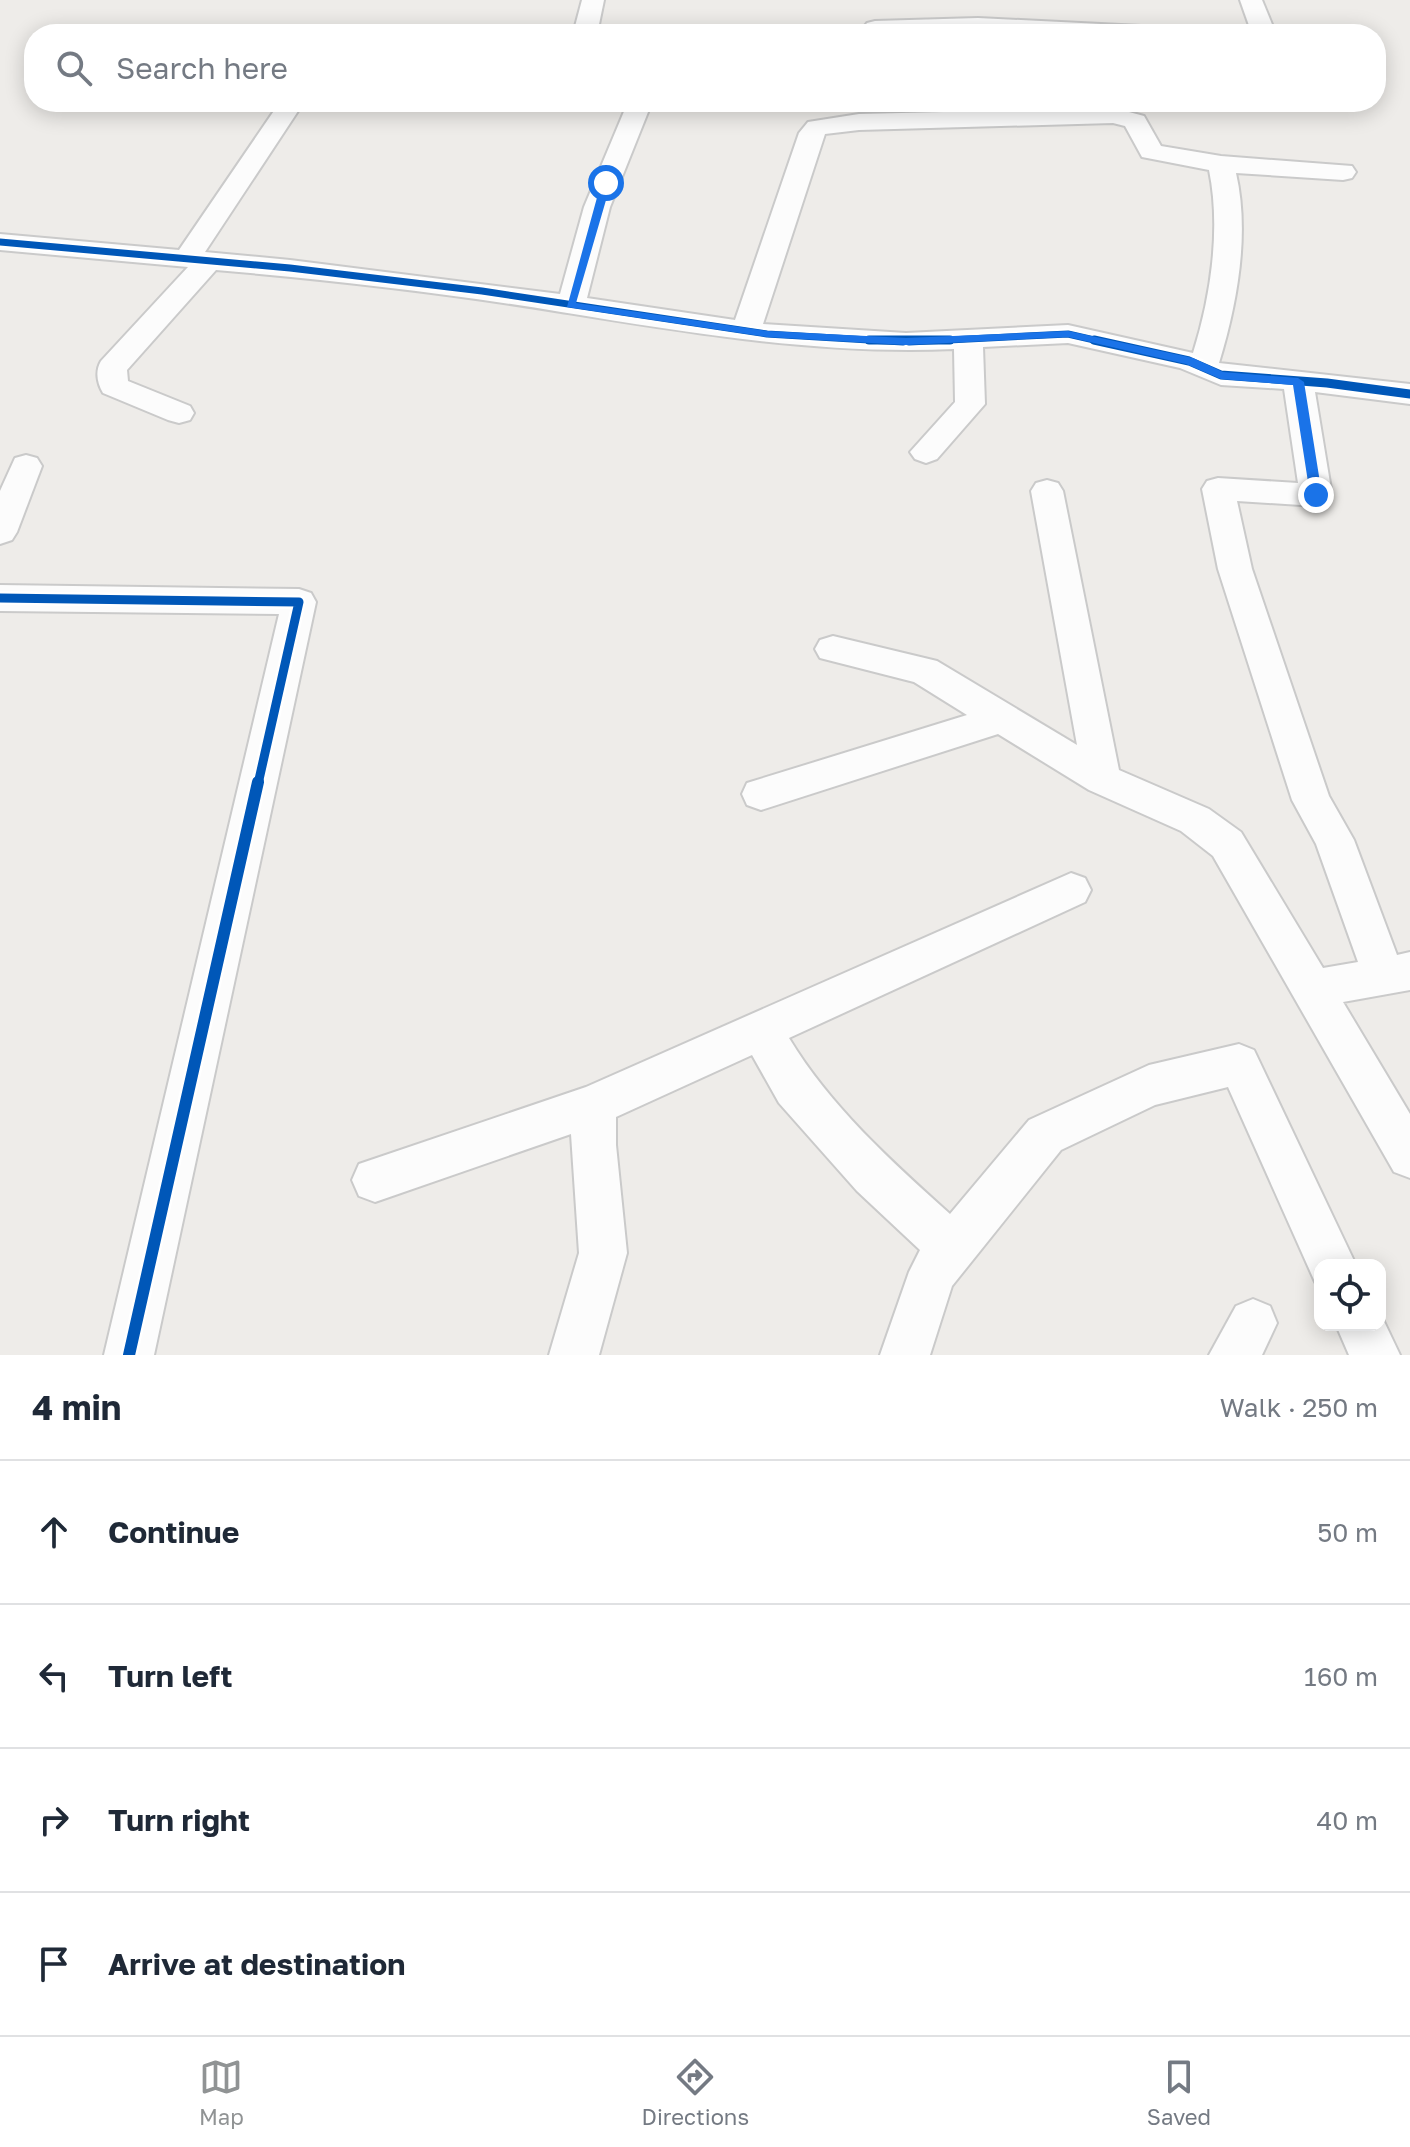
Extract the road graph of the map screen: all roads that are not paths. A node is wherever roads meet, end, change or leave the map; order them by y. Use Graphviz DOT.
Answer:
graph roads {
  1 [pos="593,0"];
  2 [pos="879,0"];
  3 [pos="972,0"];
  4 [pos="1251,0"];
  5 [pos="587,24"];
  6 [pos="877,24"];
  7 [pos="963,24"];
  8 [pos="1260,24"];
  9 [pos="286,112"];
  10 [pos="636,112"];
  11 [pos="856,112"];
  12 [pos="1221,164"];
  13 [pos="1343,172"];
  14 [pos="0,242"];
  15 [pos="198,260"];
  16 [pos="571,305"];
  17 [pos="746,331"];
  18 [pos="968,338"];
  19 [pos="1203,367"];
  20 [pos="1298,382"];
  21 [pos="1410,394"];
  22 [pos="179,413"];
  23 [pos="926,452"];
  24 [pos="26,466"];
  25 [pos="1047,491"];
  26 [pos="0,532"];
  27 [pos="0,598"];
  28 [pos="833,649"];
  29 [pos="1003,718"];
  30 [pos="1102,779"];
  31 [pos="761,794"];
  32 [pos="1071,890"];
  33 [pos="1397,973"];
  34 [pos="1312,989"];
  35 [pos="761,1030"];
  36 [pos="594,1105"];
  37 [pos="1410,1156"];
  38 [pos="375,1180"];
  39 [pos="952,1248"];
  40 [pos="1329,1259"];
  41 [pos="1363,1331"];
  42 [pos="129,1355"];
  43 [pos="574,1355"];
  44 [pos="905,1355"];
  45 [pos="1375,1355"];
  1 -- 5 [label="street"];
  2 -- 6 [label="street"];
  3 -- 7 [label="street"];
  4 -- 8 [label="street"];
  9 -- 15 [label="street"];
  10 -- 16 [label="street"];
  11 -- 12 [label="street"];
  11 -- 17 [label="street"];
  12 -- 13 [label="street"];
  12 -- 19 [label="street"];
  14 -- 15 [label="street"];
  15 -- 16 [label="street"];
  15 -- 22 [label="street"];
  16 -- 17 [label="street"];
  17 -- 18 [label="street"];
  18 -- 19 [label="street"];
  18 -- 23 [label="street"];
  19 -- 20 [label="street"];
  20 -- 21 [label="street"];
  20 -- 33 [label="street"];
  24 -- 26 [label="street"];
  25 -- 30 [label="street"];
  27 -- 42 [label="street"];
  28 -- 29 [label="street"];
  29 -- 30 [label="street"];
  29 -- 31 [label="street"];
  30 -- 34 [label="street"];
  32 -- 35 [label="street"];
  33 -- 34 [label="street"];
  34 -- 37 [label="street"];
  35 -- 36 [label="street"];
  35 -- 39 [label="street"];
  36 -- 38 [label="street"];
  36 -- 43 [label="street"];
  39 -- 40 [label="street"];
  39 -- 44 [label="street"];
  41 -- 45 [label="street"];
}
